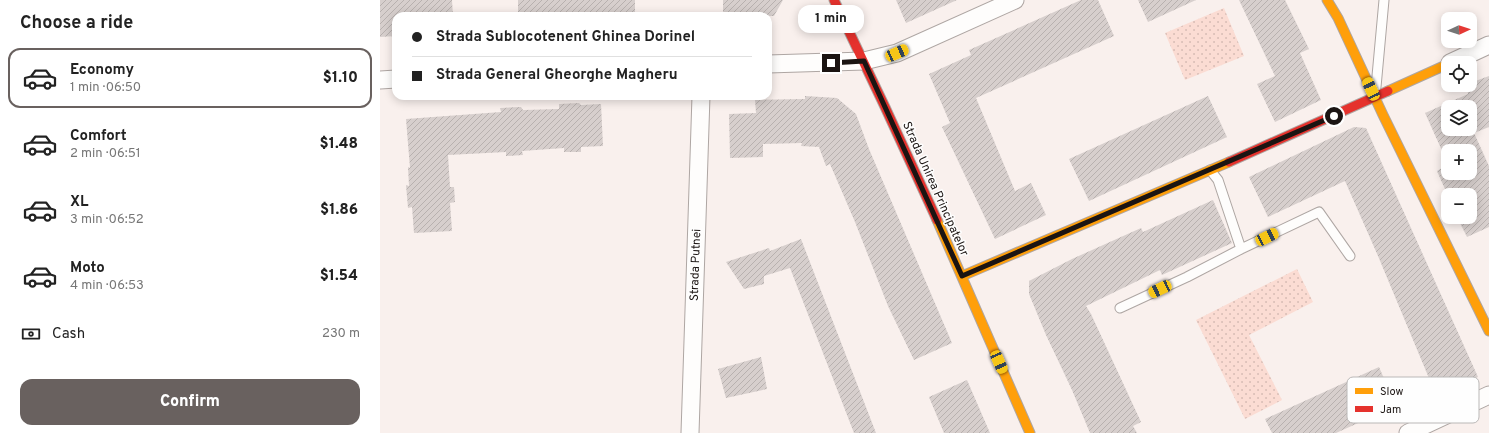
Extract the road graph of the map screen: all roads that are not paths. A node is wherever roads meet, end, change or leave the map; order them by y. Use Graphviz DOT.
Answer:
graph roads {
  1 [pos="834,0"];
  2 [pos="1015,0"];
  3 [pos="1327,0"];
  4 [pos="1384,0"];
  5 [pos="1489,45"];
  6 [pos="1466,56"];
  7 [pos="864,61"];
  8 [pos="772,64"];
  9 [pos="1441,68"];
  10 [pos="392,79"];
  11 [pos="380,80"];
  12 [pos="1375,98"];
  13 [pos="701,100"];
  14 [pos="1210,170"];
  15 [pos="1241,249"];
  16 [pos="1350,256"];
  17 [pos="962,276"];
  18 [pos="1120,308"];
  19 [pos="1489,331"];
  20 [pos="1489,395"];
  21 [pos="1479,400"];
  22 [pos="1429,423"];
  23 [pos="690,433"];
  24 [pos="1030,433"];
  25 [pos="1408,433"];
  1 -- 7 [label="street, Strada Unirea Principatelor"];
  2 -- 7 [label="street"];
  3 -- 12 [label="street"];
  4 -- 12 [label="lane"];
  5 -- 6 [label="street"];
  7 -- 8 [label="street"];
  7 -- 17 [label="street, Strada Unirea Principatelor"];
  9 -- 12 [label="street"];
  10 -- 11 [label="street"];
  12 -- 14 [label="street"];
  12 -- 19 [label="street"];
  13 -- 23 [label="street, Strada Putnei"];
  14 -- 15 [label="lane"];
  14 -- 17 [label="street"];
  15 -- 16 [label="lane"];
  15 -- 18 [label="lane"];
  17 -- 24 [label="street, Strada Unirea Principatelor"];
  20 -- 21 [label="street"];
  22 -- 25 [label="street"];
}
